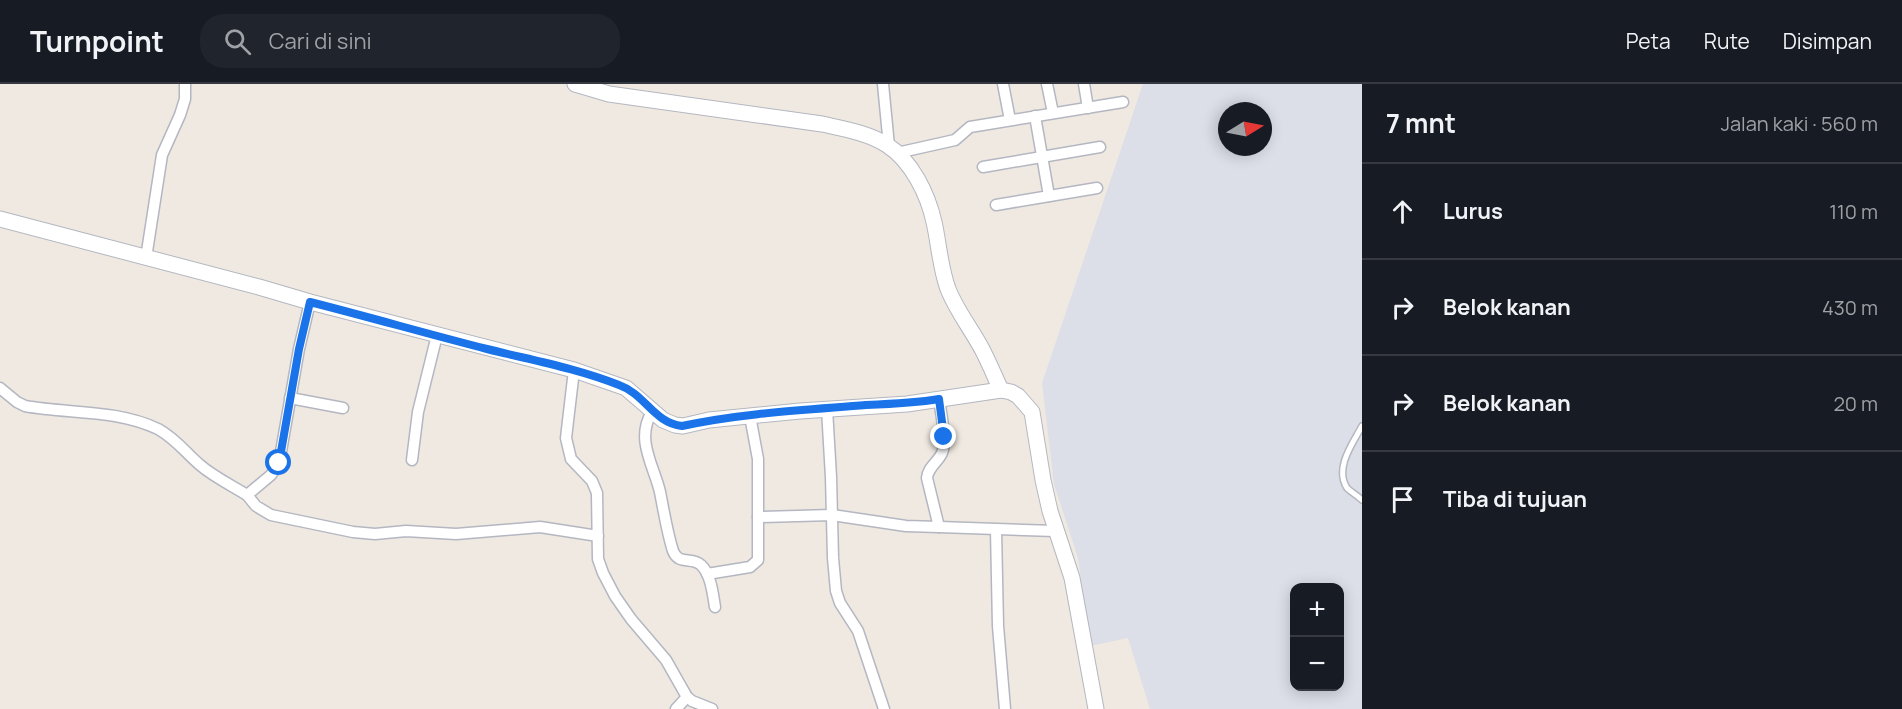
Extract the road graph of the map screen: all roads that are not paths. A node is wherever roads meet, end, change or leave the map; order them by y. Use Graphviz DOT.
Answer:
graph roads {
  1 [pos="185,84"];
  2 [pos="575,84"];
  3 [pos="883,84"];
  4 [pos="1003,84"];
  5 [pos="1047,84"];
  6 [pos="1084,84"];
  7 [pos="1123,102"];
  8 [pos="1088,108"];
  9 [pos="1053,113"];
  10 [pos="1035,116"];
  11 [pos="1010,120"];
  12 [pos="1100,147"];
  13 [pos="893,149"];
  14 [pos="1042,157"];
  15 [pos="982,167"];
  16 [pos="1096,188"];
  17 [pos="1049,196"];
  18 [pos="996,205"];
  19 [pos="0,219"];
  20 [pos="146,258"];
  21 [pos="310,302"];
  22 [pos="437,335"];
  23 [pos="574,370"];
  24 [pos="0,388"];
  25 [pos="1001,390"];
  26 [pos="290,398"];
  27 [pos="939,399"];
  28 [pos="343,408"];
  29 [pos="827,409"];
  30 [pos="652,412"];
  31 [pos="750,416"];
  32 [pos="1362,426"];
  33 [pos="412,460"];
  34 [pos="247,495"];
  35 [pos="1362,500"];
  36 [pos="832,514"];
  37 [pos="758,517"];
  38 [pos="939,527"];
  39 [pos="996,530"];
  40 [pos="1055,531"];
  41 [pos="598,536"];
  42 [pos="707,574"];
  43 [pos="715,607"];
  44 [pos="687,697"];
  45 [pos="676,709"];
  46 [pos="712,709"];
  47 [pos="884,709"];
  48 [pos="1005,709"];
  49 [pos="1096,709"];
  1 -- 20 [label="street"];
  2 -- 13 [label="street"];
  3 -- 13 [label="street"];
  4 -- 11 [label="street"];
  5 -- 9 [label="street"];
  6 -- 8 [label="street"];
  7 -- 8 [label="street"];
  8 -- 9 [label="street"];
  9 -- 10 [label="street"];
  10 -- 11 [label="street"];
  10 -- 14 [label="street"];
  11 -- 13 [label="street"];
  12 -- 14 [label="street"];
  13 -- 25 [label="street"];
  14 -- 15 [label="street"];
  14 -- 17 [label="street"];
  16 -- 17 [label="street"];
  17 -- 18 [label="street"];
  19 -- 20 [label="street"];
  20 -- 21 [label="street"];
  21 -- 22 [label="street"];
  21 -- 26 [label="street"];
  22 -- 23 [label="street"];
  22 -- 33 [label="street"];
  23 -- 30 [label="street"];
  23 -- 41 [label="street"];
  24 -- 34 [label="street"];
  25 -- 27 [label="street"];
  25 -- 40 [label="street"];
  26 -- 28 [label="street"];
  26 -- 34 [label="street"];
  27 -- 29 [label="street"];
  27 -- 38 [label="street"];
  29 -- 31 [label="street"];
  29 -- 36 [label="street"];
  30 -- 31 [label="street"];
  30 -- 42 [label="street"];
  31 -- 37 [label="street"];
  32 -- 35 [label="lane"];
  34 -- 41 [label="street"];
  36 -- 37 [label="street"];
  36 -- 38 [label="street"];
  36 -- 47 [label="street"];
  37 -- 42 [label="street"];
  38 -- 39 [label="street"];
  39 -- 40 [label="street"];
  39 -- 48 [label="street"];
  40 -- 49 [label="street"];
  41 -- 44 [label="street"];
  42 -- 43 [label="street"];
  44 -- 45 [label="street"];
  44 -- 46 [label="street"];
}
